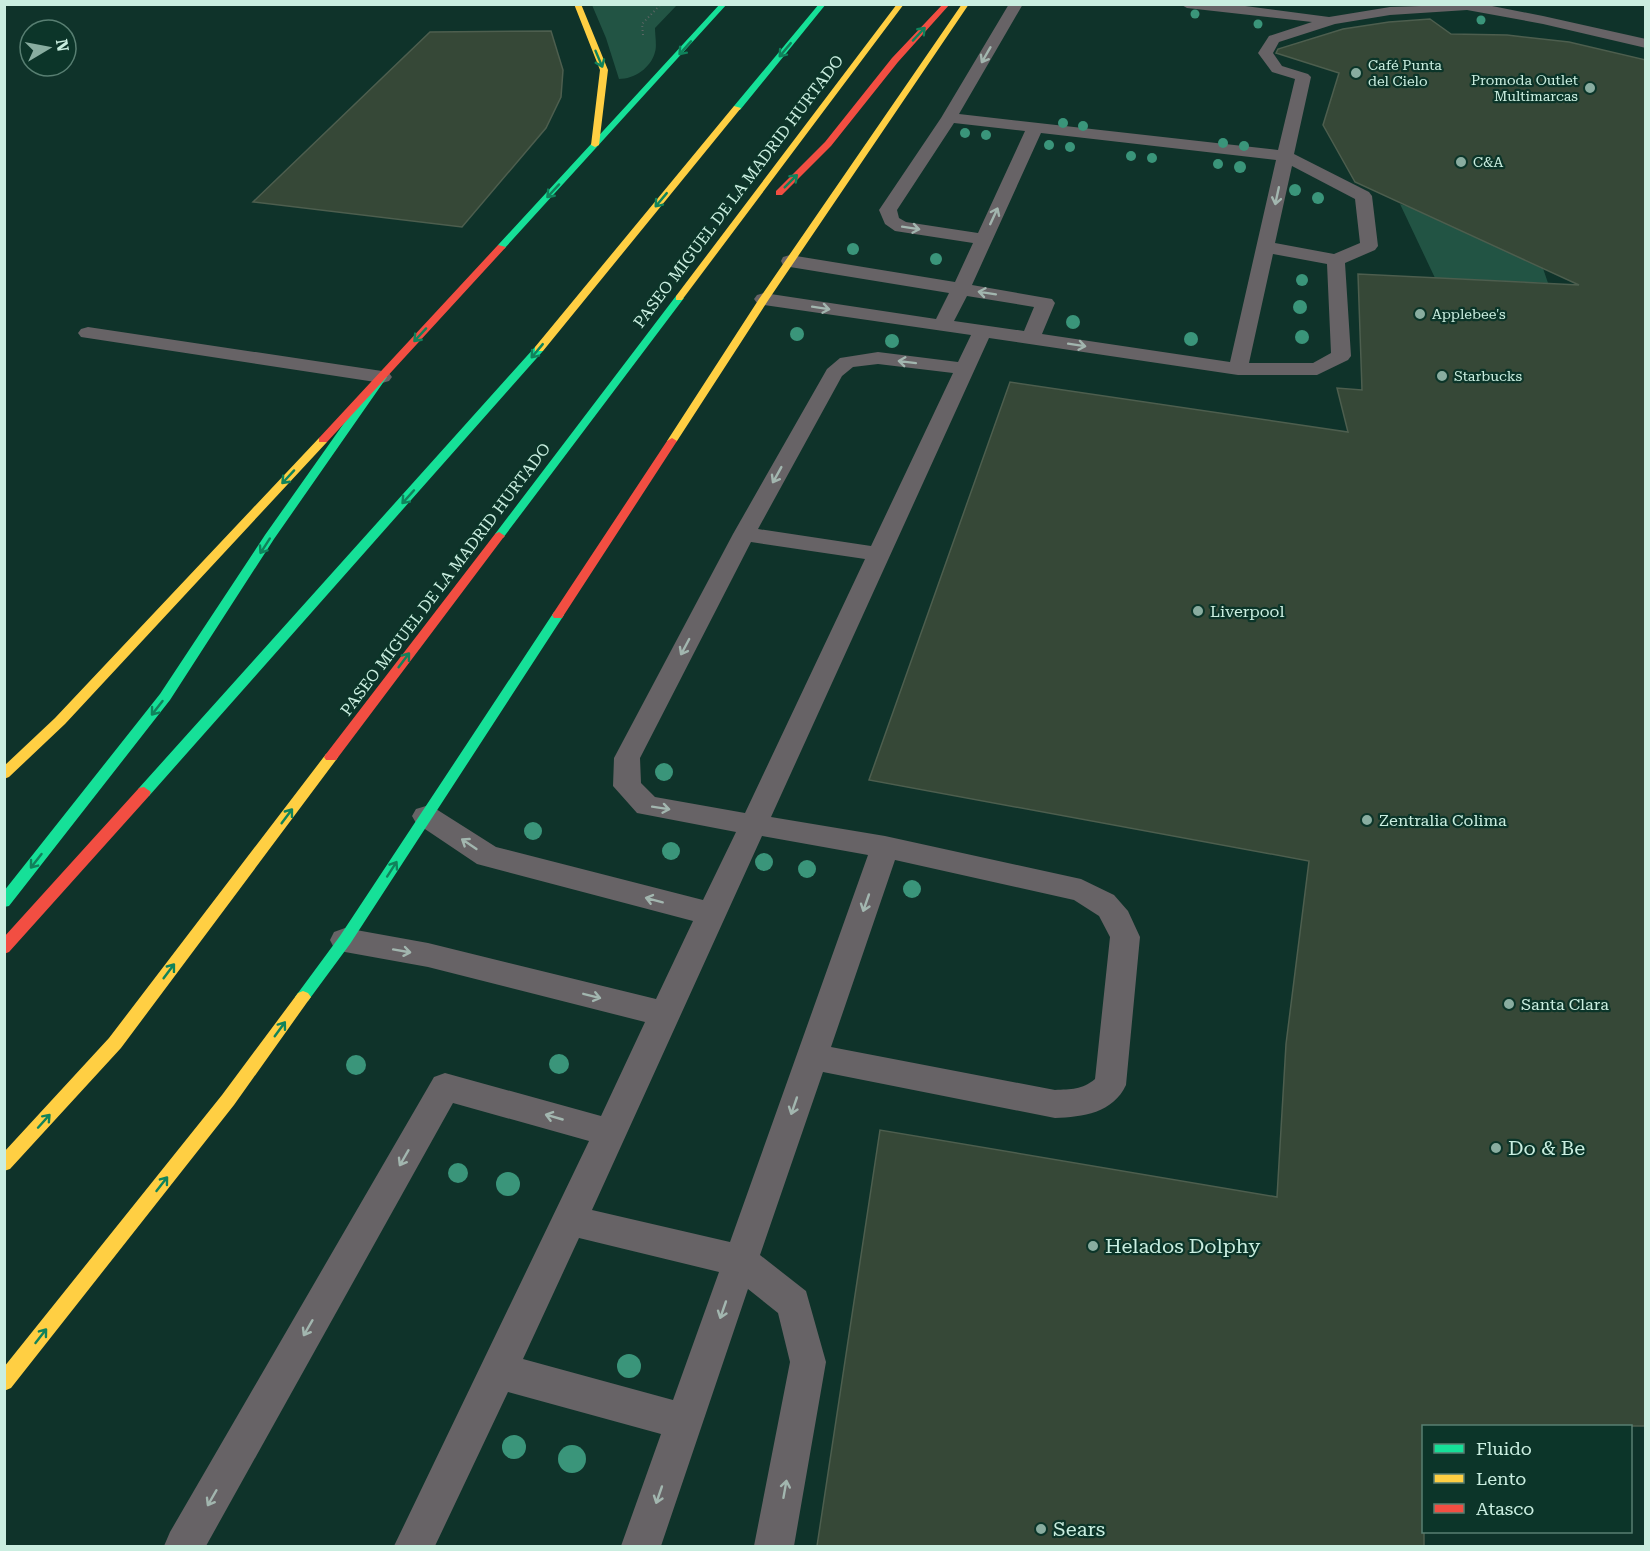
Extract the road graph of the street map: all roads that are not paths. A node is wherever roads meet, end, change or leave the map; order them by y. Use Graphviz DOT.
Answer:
graph roads {
  1 [pos="577,4"];
  2 [pos="724,4"];
  3 [pos="823,4"];
  4 [pos="901,4"];
  5 [pos="946,4"];
  6 [pos="966,4"];
  7 [pos="1016,4"];
  8 [pos="1187,4"];
  9 [pos="1333,20"];
  10 [pos="1646,44"];
  11 [pos="949,118"];
  12 [pos="1035,128"];
  13 [pos="595,146"];
  14 [pos="1286,156"];
  15 [pos="984,239"];
  16 [pos="1266,248"];
  17 [pos="1336,260"];
  18 [pos="790,261"];
  19 [pos="690,281"];
  20 [pos="961,289"];
  21 [pos="764,299"];
  22 [pos="942,326"];
  23 [pos="982,332"];
  24 [pos="88,333"];
  25 [pos="1031,339"];
  26 [pos="965,369"];
  27 [pos="1238,369"];
  28 [pos="382,377"];
  29 [pos="744,534"];
  30 [pos="879,554"];
  31 [pos="4,774"];
  32 [pos="426,816"];
  33 [pos="753,823"];
  34 [pos="885,847"];
  35 [pos="4,902"];
  36 [pos="711,914"];
  37 [pos="345,940"];
  38 [pos="4,948"];
  39 [pos="665,1014"];
  40 [pos="812,1056"];
  41 [pos="610,1133"];
  42 [pos="4,1164"];
  43 [pos="568,1220"];
  44 [pos="740,1261"];
  45 [pos="499,1371"];
  46 [pos="4,1382"];
  47 [pos="684,1422"];
  48 [pos="184,1546"];
  49 [pos="414,1546"];
  50 [pos="641,1546"];
  51 [pos="774,1546"];
  1 -- 13 [label="main road, one-way"];
  2 -- 13 [label="main road, one-way"];
  3 -- 38 [label="main road, one-way"];
  4 -- 19 [label="main road, PASEO MIGUEL DE LA MADRID HURTADO"];
  19 -- 5 [label="main road, one-way"];
  6 -- 18 [label="main road"];
  7 -- 11 [label="lane, one-way"];
  8 -- 9 [label="lane"];
  9 -- 10 [label="lane"];
  9 -- 14 [label="lane"];
  11 -- 12 [label="lane"];
  11 -- 15 [label="lane, one-way"];
  12 -- 14 [label="lane"];
  15 -- 12 [label="lane, one-way"];
  13 -- 28 [label="main road, one-way"];
  14 -- 16 [label="lane, one-way"];
  14 -- 17 [label="lane"];
  15 -- 20 [label="lane"];
  16 -- 17 [label="lane"];
  16 -- 27 [label="lane"];
  17 -- 27 [label="lane"];
  18 -- 20 [label="lane"];
  18 -- 21 [label="main road"];
  42 -- 19 [label="main road, PASEO MIGUEL DE LA MADRID HURTADO, one-way"];
  20 -- 22 [label="lane"];
  25 -- 20 [label="lane, one-way"];
  21 -- 22 [label="lane, one-way"];
  21 -- 32 [label="main road"];
  22 -- 23 [label="lane"];
  23 -- 25 [label="lane"];
  23 -- 26 [label="lane"];
  24 -- 28 [label="lane"];
  25 -- 27 [label="lane, one-way"];
  26 -- 29 [label="lane, one-way"];
  26 -- 30 [label="lane"];
  28 -- 31 [label="main road, one-way"];
  28 -- 35 [label="main road, one-way"];
  29 -- 30 [label="lane"];
  29 -- 33 [label="lane, one-way"];
  30 -- 33 [label="lane"];
  36 -- 32 [label="lane, one-way"];
  37 -- 32 [label="main road, one-way"];
  33 -- 34 [label="lane"];
  33 -- 36 [label="lane"];
  34 -- 40 [label="lane, one-way"];
  34 -- 40 [label="lane"];
  36 -- 39 [label="lane"];
  37 -- 39 [label="lane, one-way"];
  46 -- 37 [label="main road, one-way"];
  39 -- 41 [label="lane"];
  40 -- 44 [label="lane, one-way"];
  41 -- 43 [label="lane"];
  41 -- 48 [label="lane, one-way"];
  43 -- 44 [label="lane"];
  43 -- 45 [label="lane"];
  44 -- 47 [label="lane, one-way"];
  51 -- 44 [label="lane, one-way"];
  45 -- 47 [label="lane"];
  45 -- 49 [label="lane"];
  47 -- 50 [label="lane, one-way"];
}
